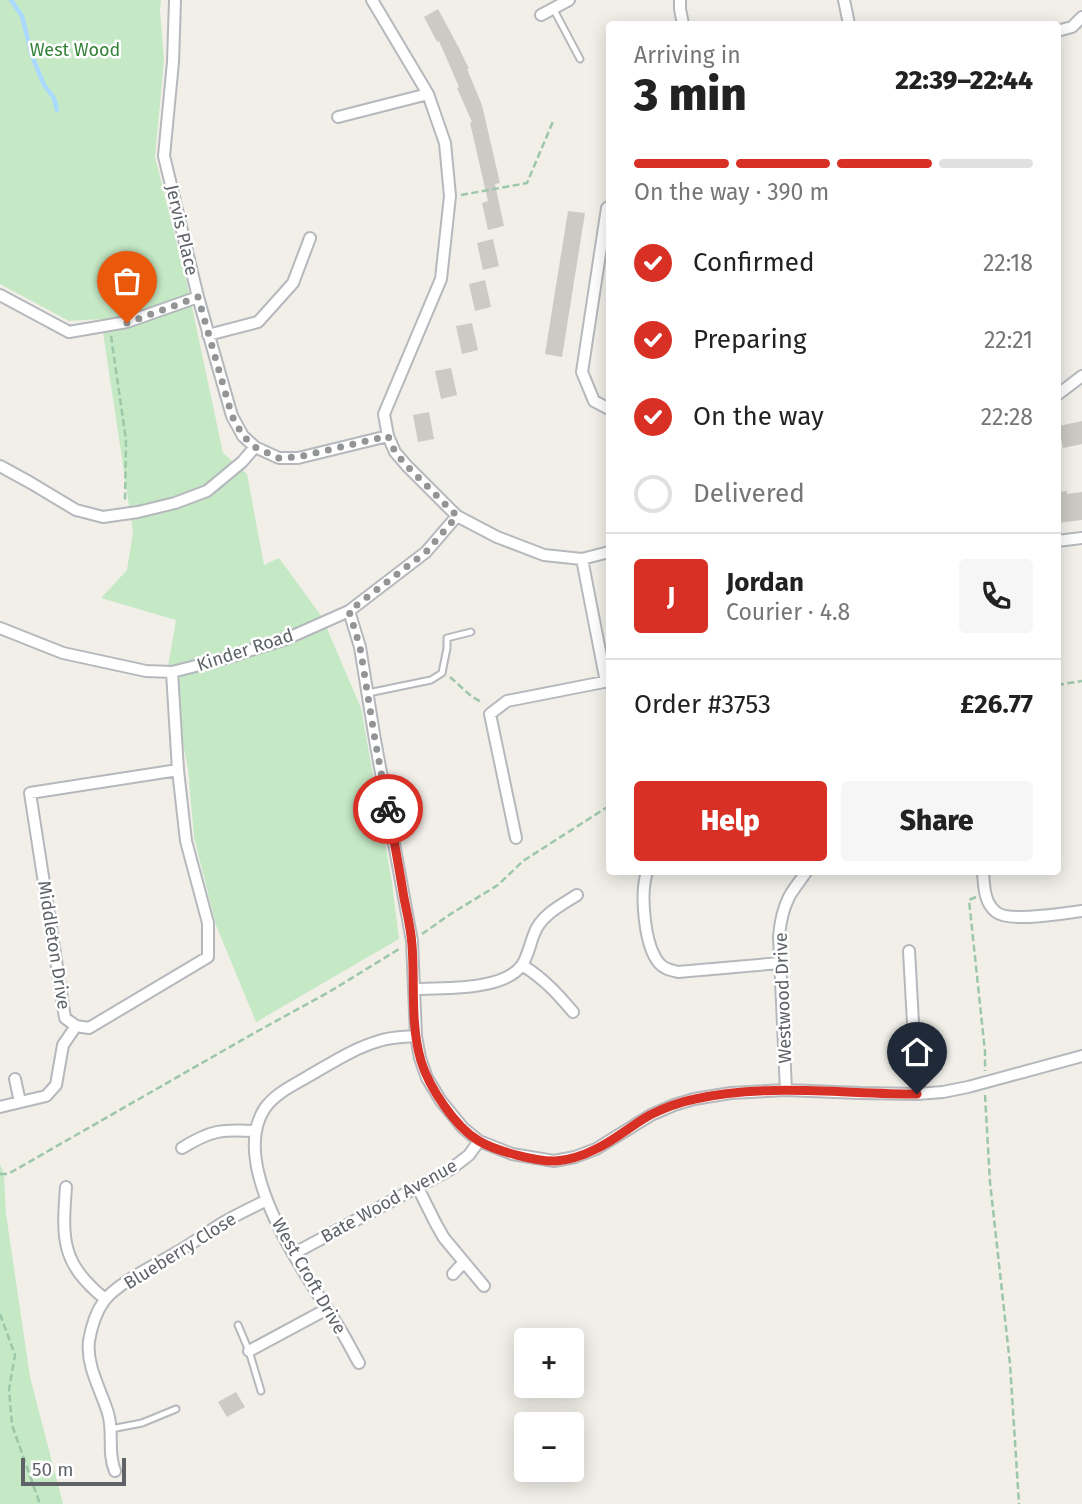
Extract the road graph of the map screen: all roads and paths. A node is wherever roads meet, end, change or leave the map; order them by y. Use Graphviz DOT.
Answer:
graph roads {
  1 [pos="175,0"];
  2 [pos="372,0"];
  3 [pos="569,0"];
  4 [pos="680,0"];
  5 [pos="844,0"];
  6 [pos="553,8"];
  7 [pos="541,15"];
  8 [pos="1082,17"];
  9 [pos="682,21"];
  10 [pos="848,21"];
  11 [pos="1061,30"];
  12 [pos="580,59"];
  13 [pos="428,94"];
  14 [pos="338,117"];
  15 [pos="554,119"];
  16 [pos="450,195"];
  17 [pos="606,215"];
  18 [pos="310,238"];
  19 [pos="0,295"];
  20 [pos="198,297"];
  21 [pos="110,325"];
  22 [pos="208,335"];
  23 [pos="1082,376"];
  24 [pos="1061,392"];
  25 [pos="606,407"];
  26 [pos="388,436"];
  27 [pos="255,447"];
  28 [pos="0,466"];
  29 [pos="125,514"];
  30 [pos="457,516"];
  31 [pos="1082,538"];
  32 [pos="1061,541"];
  33 [pos="606,553"];
  34 [pos="582,559"];
  35 [pos="349,611"];
  36 [pos="0,628"];
  37 [pos="471,632"];
  38 [pos="442,671"];
  39 [pos="172,672"];
  40 [pos="606,677"];
  41 [pos="1082,681"];
  42 [pos="606,682"];
  43 [pos="1061,684"];
  44 [pos="368,693"];
  45 [pos="495,711"];
  46 [pos="178,770"];
  47 [pos="606,808"];
  48 [pos="516,838"];
  49 [pos="646,875"];
  50 [pos="804,875"];
  51 [pos="983,875"];
  52 [pos="985,892"];
  53 [pos="577,895"];
  54 [pos="1082,911"];
  55 [pos="412,942"];
  56 [pos="909,951"];
  57 [pos="780,963"];
  58 [pos="522,965"];
  59 [pos="414,989"];
  60 [pos="573,1012"];
  61 [pos="76,1026"];
  62 [pos="416,1036"];
  63 [pos="1082,1056"];
  64 [pos="15,1079"];
  65 [pos="984,1082"];
  66 [pos="786,1090"];
  67 [pos="917,1094"];
  68 [pos="20,1102"];
  69 [pos="0,1107"];
  70 [pos="255,1131"];
  71 [pos="479,1141"];
  72 [pos="182,1148"];
  73 [pos="0,1174"];
  74 [pos="66,1187"];
  75 [pos="418,1188"];
  76 [pos="267,1200"];
  77 [pos="293,1254"];
  78 [pos="464,1262"];
  79 [pos="453,1274"];
  80 [pos="484,1286"];
  81 [pos="105,1299"];
  82 [pos="327,1309"];
  83 [pos="0,1314"];
  84 [pos="238,1325"];
  85 [pos="249,1351"];
  86 [pos="359,1363"];
  87 [pos="261,1391"];
  88 [pos="176,1409"];
  89 [pos="111,1429"];
  90 [pos="115,1471"];
  91 [pos="40,1504"];
  92 [pos="1018,1504"];
  1 -- 20 [label="street, Jervis Place"];
  2 -- 13 [label="street"];
  3 -- 6 [label="street"];
  4 -- 9 [label="street"];
  5 -- 10 [label="street"];
  6 -- 7 [label="street"];
  6 -- 12 [label="lane"];
  8 -- 11 [label="street"];
  13 -- 14 [label="street"];
  13 -- 16 [label="street"];
  15 -- 16 [label="path"];
  16 -- 26 [label="street"];
  17 -- 25 [label="street"];
  18 -- 22 [label="street"];
  19 -- 21 [label="street"];
  20 -- 21 [label="street"];
  20 -- 22 [label="street, Jervis Place"];
  21 -- 29 [label="path"];
  22 -- 27 [label="street, Jervis Place"];
  23 -- 24 [label="street"];
  26 -- 27 [label="street"];
  26 -- 30 [label="street"];
  27 -- 29 [label="street"];
  28 -- 29 [label="street"];
  30 -- 34 [label="street"];
  30 -- 35 [label="street, Kinder Road"];
  31 -- 32 [label="street"];
  33 -- 34 [label="street"];
  34 -- 40 [label="street"];
  35 -- 39 [label="street, Kinder Road"];
  35 -- 44 [label="street"];
  36 -- 39 [label="street, Kinder Road"];
  37 -- 38 [label="lane"];
  38 -- 44 [label="lane"];
  38 -- 45 [label="path"];
  39 -- 46 [label="street, Middleton Drive"];
  41 -- 43 [label="path"];
  42 -- 45 [label="street"];
  44 -- 55 [label="street"];
  45 -- 48 [label="street"];
  46 -- 61 [label="street, Middleton Drive"];
  46 -- 61 [label="street, Middleton Drive"];
  47 -- 55 [label="path"];
  49 -- 57 [label="street"];
  50 -- 57 [label="street, Westwood Drive"];
  51 -- 52 [label="street"];
  52 -- 54 [label="street"];
  52 -- 65 [label="path"];
  53 -- 58 [label="street"];
  55 -- 59 [label="street"];
  55 -- 73 [label="path"];
  56 -- 67 [label="street"];
  57 -- 66 [label="street, Westwood Drive"];
  58 -- 59 [label="street"];
  58 -- 60 [label="street"];
  59 -- 62 [label="street"];
  61 -- 68 [label="street"];
  62 -- 70 [label="street"];
  62 -- 71 [label="street"];
  63 -- 65 [label="street"];
  64 -- 68 [label="street"];
  65 -- 67 [label="street"];
  65 -- 92 [label="path"];
  66 -- 67 [label="street"];
  66 -- 71 [label="street"];
  68 -- 69 [label="street"];
  70 -- 72 [label="street"];
  70 -- 76 [label="street, West Croft Drive"];
  71 -- 75 [label="street, Bate Wood Avenue"];
  74 -- 81 [label="street"];
  75 -- 77 [label="street, Bate Wood Avenue"];
  75 -- 78 [label="street"];
  76 -- 77 [label="street, West Croft Drive"];
  76 -- 81 [label="street, Blueberry Close"];
  77 -- 82 [label="street, West Croft Drive"];
  78 -- 79 [label="street"];
  78 -- 80 [label="street"];
  81 -- 89 [label="street, Blueberry Close"];
  82 -- 85 [label="street"];
  82 -- 86 [label="street, West Croft Drive"];
  83 -- 91 [label="path"];
  84 -- 85 [label="lane"];
  85 -- 87 [label="lane"];
  88 -- 89 [label="lane"];
  89 -- 90 [label="street, Blueberry Close"];
}
